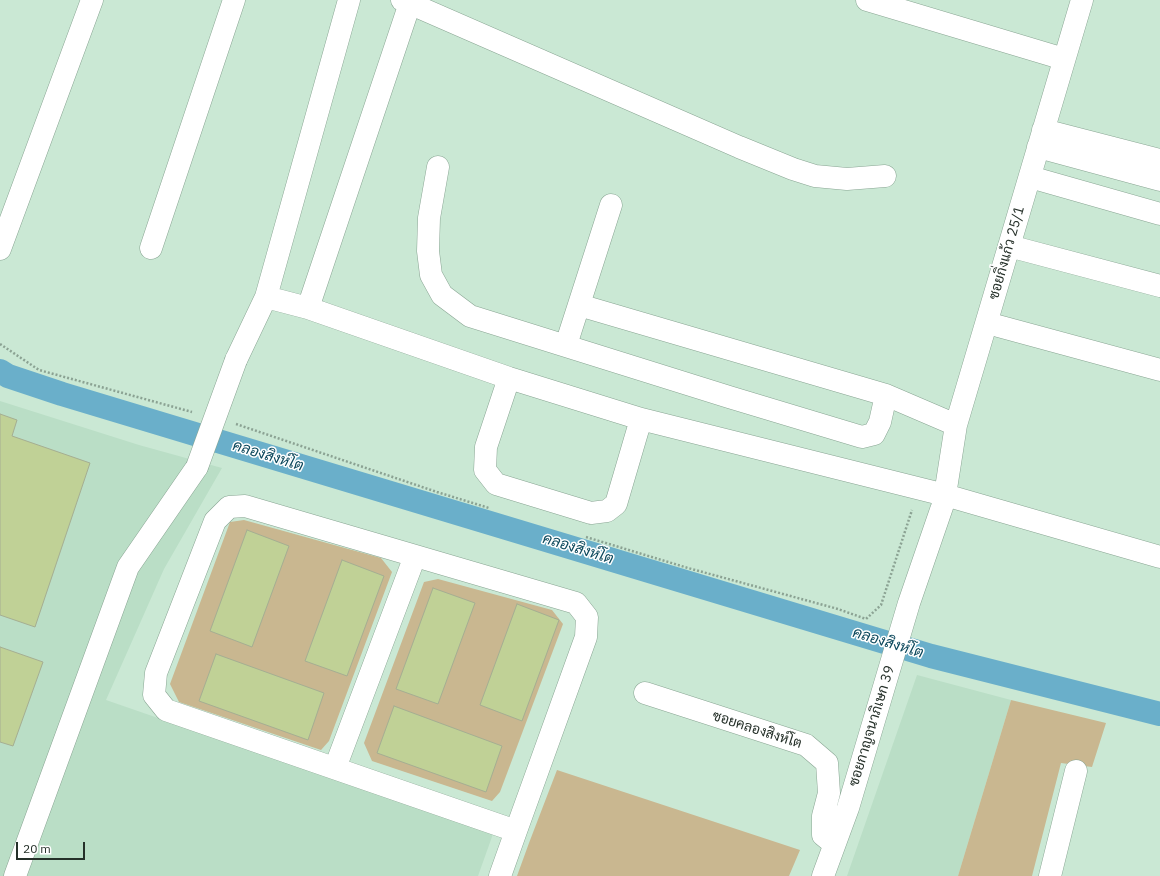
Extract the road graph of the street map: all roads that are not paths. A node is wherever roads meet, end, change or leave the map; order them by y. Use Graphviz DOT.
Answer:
graph roads {
  1 [pos="92,0"];
  2 [pos="234,0"];
  3 [pos="349,0"];
  4 [pos="867,0"];
  5 [pos="1082,0"];
  6 [pos="406,1"];
  7 [pos="1064,59"];
  8 [pos="1041,138"];
  9 [pos="1160,160"];
  10 [pos="438,167"];
  11 [pos="885,176"];
  12 [pos="1030,177"];
  13 [pos="1160,180"];
  14 [pos="611,205"];
  15 [pos="1160,214"];
  16 [pos="1009,246"];
  17 [pos="151,248"];
  18 [pos="0,249"];
  19 [pos="1160,286"];
  20 [pos="266,297"];
  21 [pos="579,305"];
  22 [pos="308,308"];
  23 [pos="987,323"];
  24 [pos="566,345"];
  25 [pos="1160,370"];
  26 [pos="509,378"];
  27 [pos="886,395"];
  28 [pos="641,419"];
  29 [pos="956,425"];
  30 [pos="944,501"];
  31 [pos="415,556"];
  32 [pos="1160,557"];
  33 [pos="645,693"];
  34 [pos="335,768"];
  35 [pos="1076,771"];
  36 [pos="516,831"];
  37 [pos="834,844"];
  38 [pos="15,876"];
  39 [pos="500,876"];
  40 [pos="823,876"];
  41 [pos="1050,876"];
  1 -- 18 [label="street"];
  2 -- 17 [label="street"];
  3 -- 20 [label="street"];
  4 -- 7 [label="street"];
  5 -- 7 [label="street, ซอยกิ่งแก้ว 25/1"];
  6 -- 11 [label="street"];
  6 -- 22 [label="street"];
  7 -- 8 [label="street, ซอยกิ่งแก้ว 25/1"];
  8 -- 9 [label="street"];
  8 -- 12 [label="street, ซอยกิ่งแก้ว 25/1"];
  8 -- 13 [label="street"];
  10 -- 24 [label="street"];
  12 -- 15 [label="street"];
  12 -- 16 [label="street, ซอยกิ่งแก้ว 25/1"];
  14 -- 21 [label="street"];
  16 -- 19 [label="street"];
  16 -- 23 [label="street, ซอยกิ่งแก้ว 25/1"];
  20 -- 22 [label="street"];
  20 -- 38 [label="street, bridge"];
  21 -- 24 [label="street"];
  21 -- 27 [label="street"];
  22 -- 26 [label="street"];
  23 -- 25 [label="street"];
  23 -- 29 [label="street, ซอยกิ่งแก้ว 25/1"];
  24 -- 27 [label="street"];
  26 -- 28 [label="street"];
  26 -- 28 [label="street"];
  27 -- 29 [label="street"];
  28 -- 30 [label="street"];
  29 -- 30 [label="street, ซอยกิ่งแก้ว 25/1"];
  30 -- 32 [label="street"];
  30 -- 37 [label="street, ซอยกาญจนาภิเษก 39"];
  31 -- 34 [label="street"];
  31 -- 34 [label="street"];
  31 -- 36 [label="street"];
  33 -- 37 [label="street, ซอยคลองสิงห์โต"];
  34 -- 36 [label="street"];
  35 -- 41 [label="street"];
  36 -- 39 [label="street"];
  37 -- 40 [label="street, ซอยกาญจนาภิเษก 39"];
}
